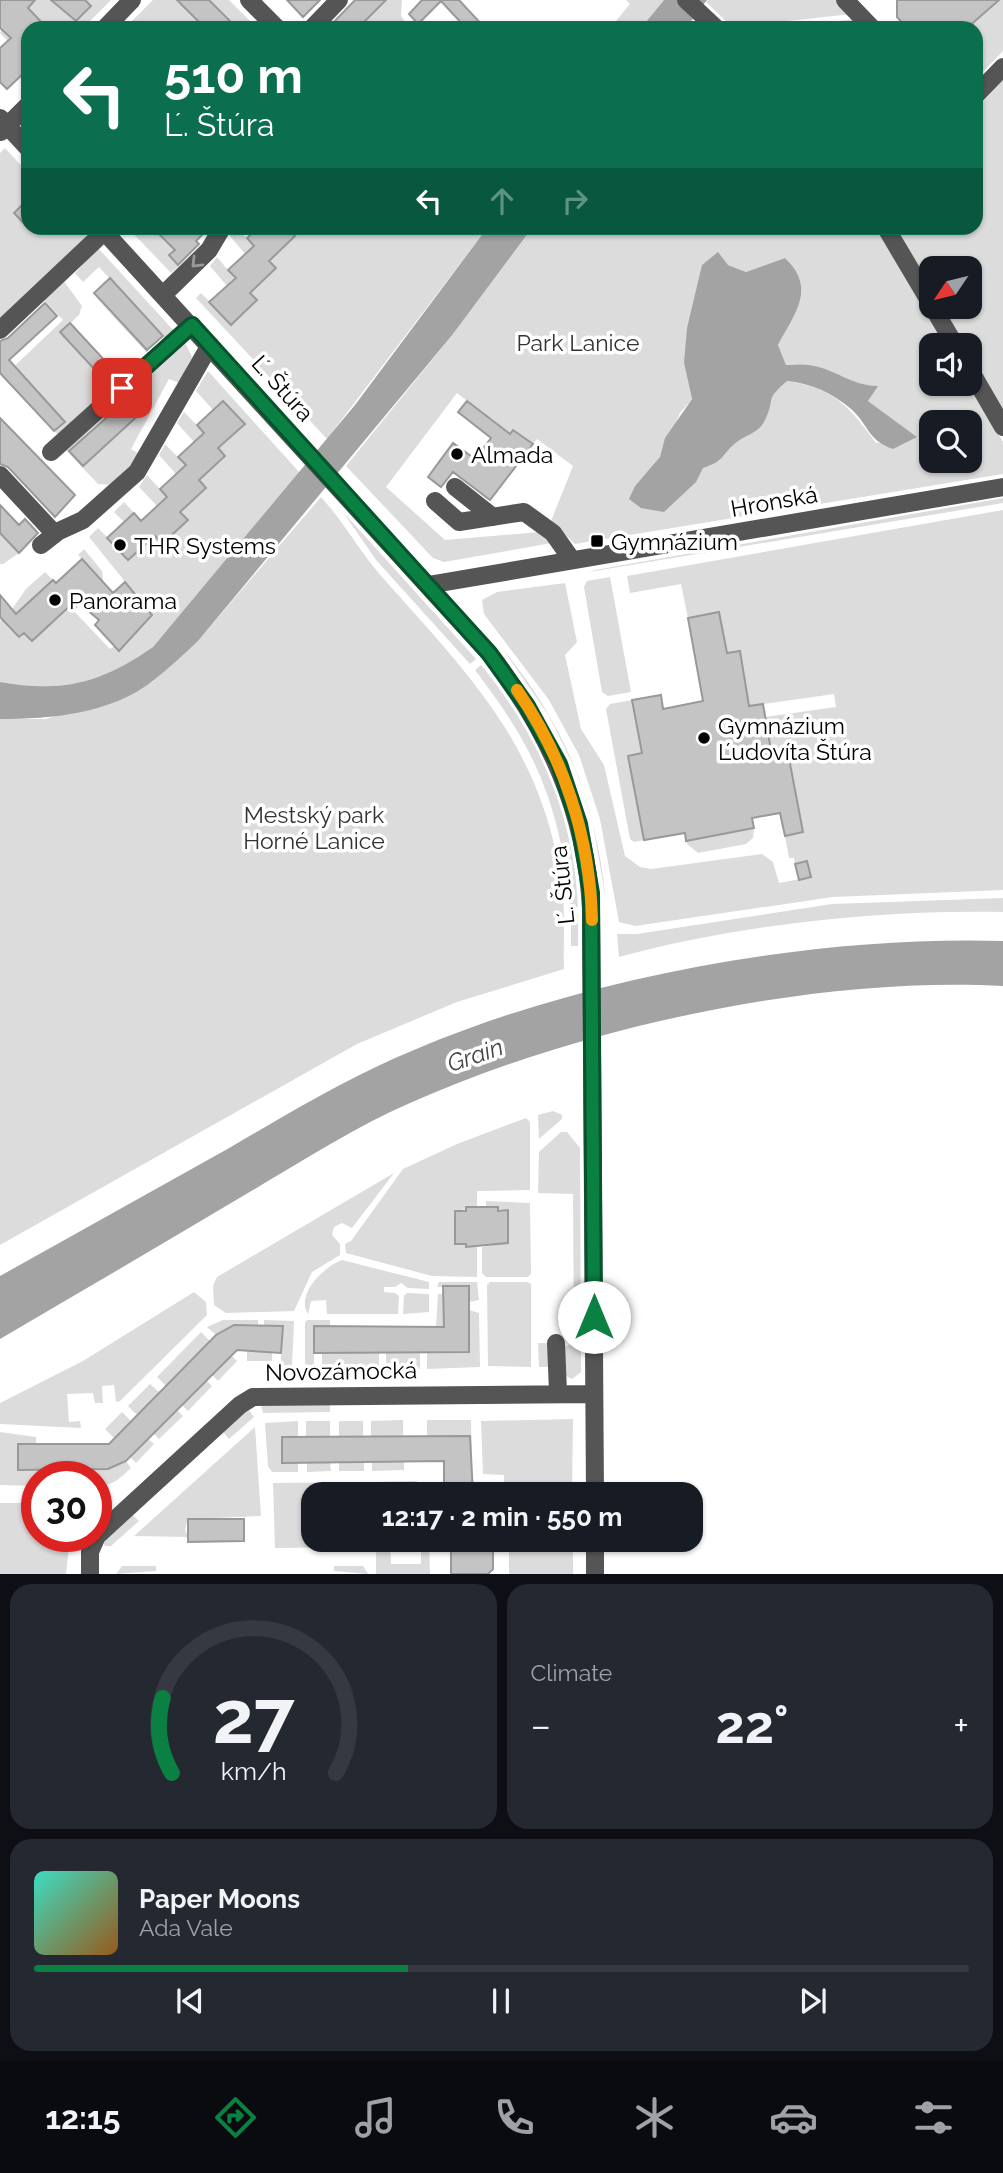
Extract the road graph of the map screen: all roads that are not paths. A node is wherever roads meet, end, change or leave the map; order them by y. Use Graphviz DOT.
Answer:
graph roads {
  1 [pos="132,0"];
  2 [pos="249,0"];
  3 [pos="339,0"];
  4 [pos="686,0"];
  5 [pos="845,0"];
  6 [pos="111,21"];
  7 [pos="270,21"];
  8 [pos="319,21"];
  9 [pos="708,21"];
  10 [pos="865,21"];
  11 [pos="1003,67"];
  12 [pos="983,88"];
  13 [pos="21,111"];
  14 [pos="2,126"];
  15 [pos="21,142"];
  16 [pos="97,235"];
  17 [pos="108,235"];
  18 [pos="218,235"];
  19 [pos="890,235"];
  20 [pos="919,283"];
  21 [pos="163,295"];
  22 [pos="192,325"];
  23 [pos="0,330"];
  24 [pos="210,345"];
  25 [pos="982,391"];
  26 [pos="1003,427"];
  27 [pos="51,452"];
  28 [pos="0,475"];
  29 [pos="455,487"];
  30 [pos="1003,487"];
  31 [pos="435,501"];
  32 [pos="492,517"];
  33 [pos="572,560"];
  34 [pos="428,585"];
  35 [pos="556,1343"];
  36 [pos="558,1392"];
  37 [pos="594,1394"];
  38 [pos="595,1482"];
  39 [pos="595,1552"];
  40 [pos="90,1574"];
  41 [pos="595,1574"];
  1 -- 6 [label="street"];
  2 -- 7 [label="street"];
  3 -- 8 [label="street"];
  4 -- 9 [label="street"];
  5 -- 10 [label="street"];
  11 -- 12 [label="street"];
  13 -- 14 [label="street"];
  14 -- 15 [label="street"];
  16 -- 23 [label="street, Ľ. Štúra"];
  17 -- 21 [label="street, Ľ. Štúra"];
  18 -- 21 [label="street, one-way"];
  19 -- 20 [label="street"];
  21 -- 22 [label="street, Ľ. Štúra"];
  22 -- 24 [label="street, Ľ. Štúra"];
  22 -- 27 [label="street"];
  24 -- 28 [label="street"];
  24 -- 34 [label="street, Ľ. Štúra"];
  25 -- 26 [label="street"];
  29 -- 32 [label="street"];
  30 -- 33 [label="street, Hronská"];
  31 -- 32 [label="street"];
  32 -- 33 [label="street"];
  33 -- 34 [label="street, Hronská"];
  34 -- 37 [label="street, Ľ. Štúra"];
  35 -- 36 [label="street"];
  36 -- 37 [label="street, Novozámocká"];
  36 -- 40 [label="street, Novozámocká"];
  37 -- 38 [label="street, Ľ. Štúra"];
  39 -- 41 [label="street"];
}
